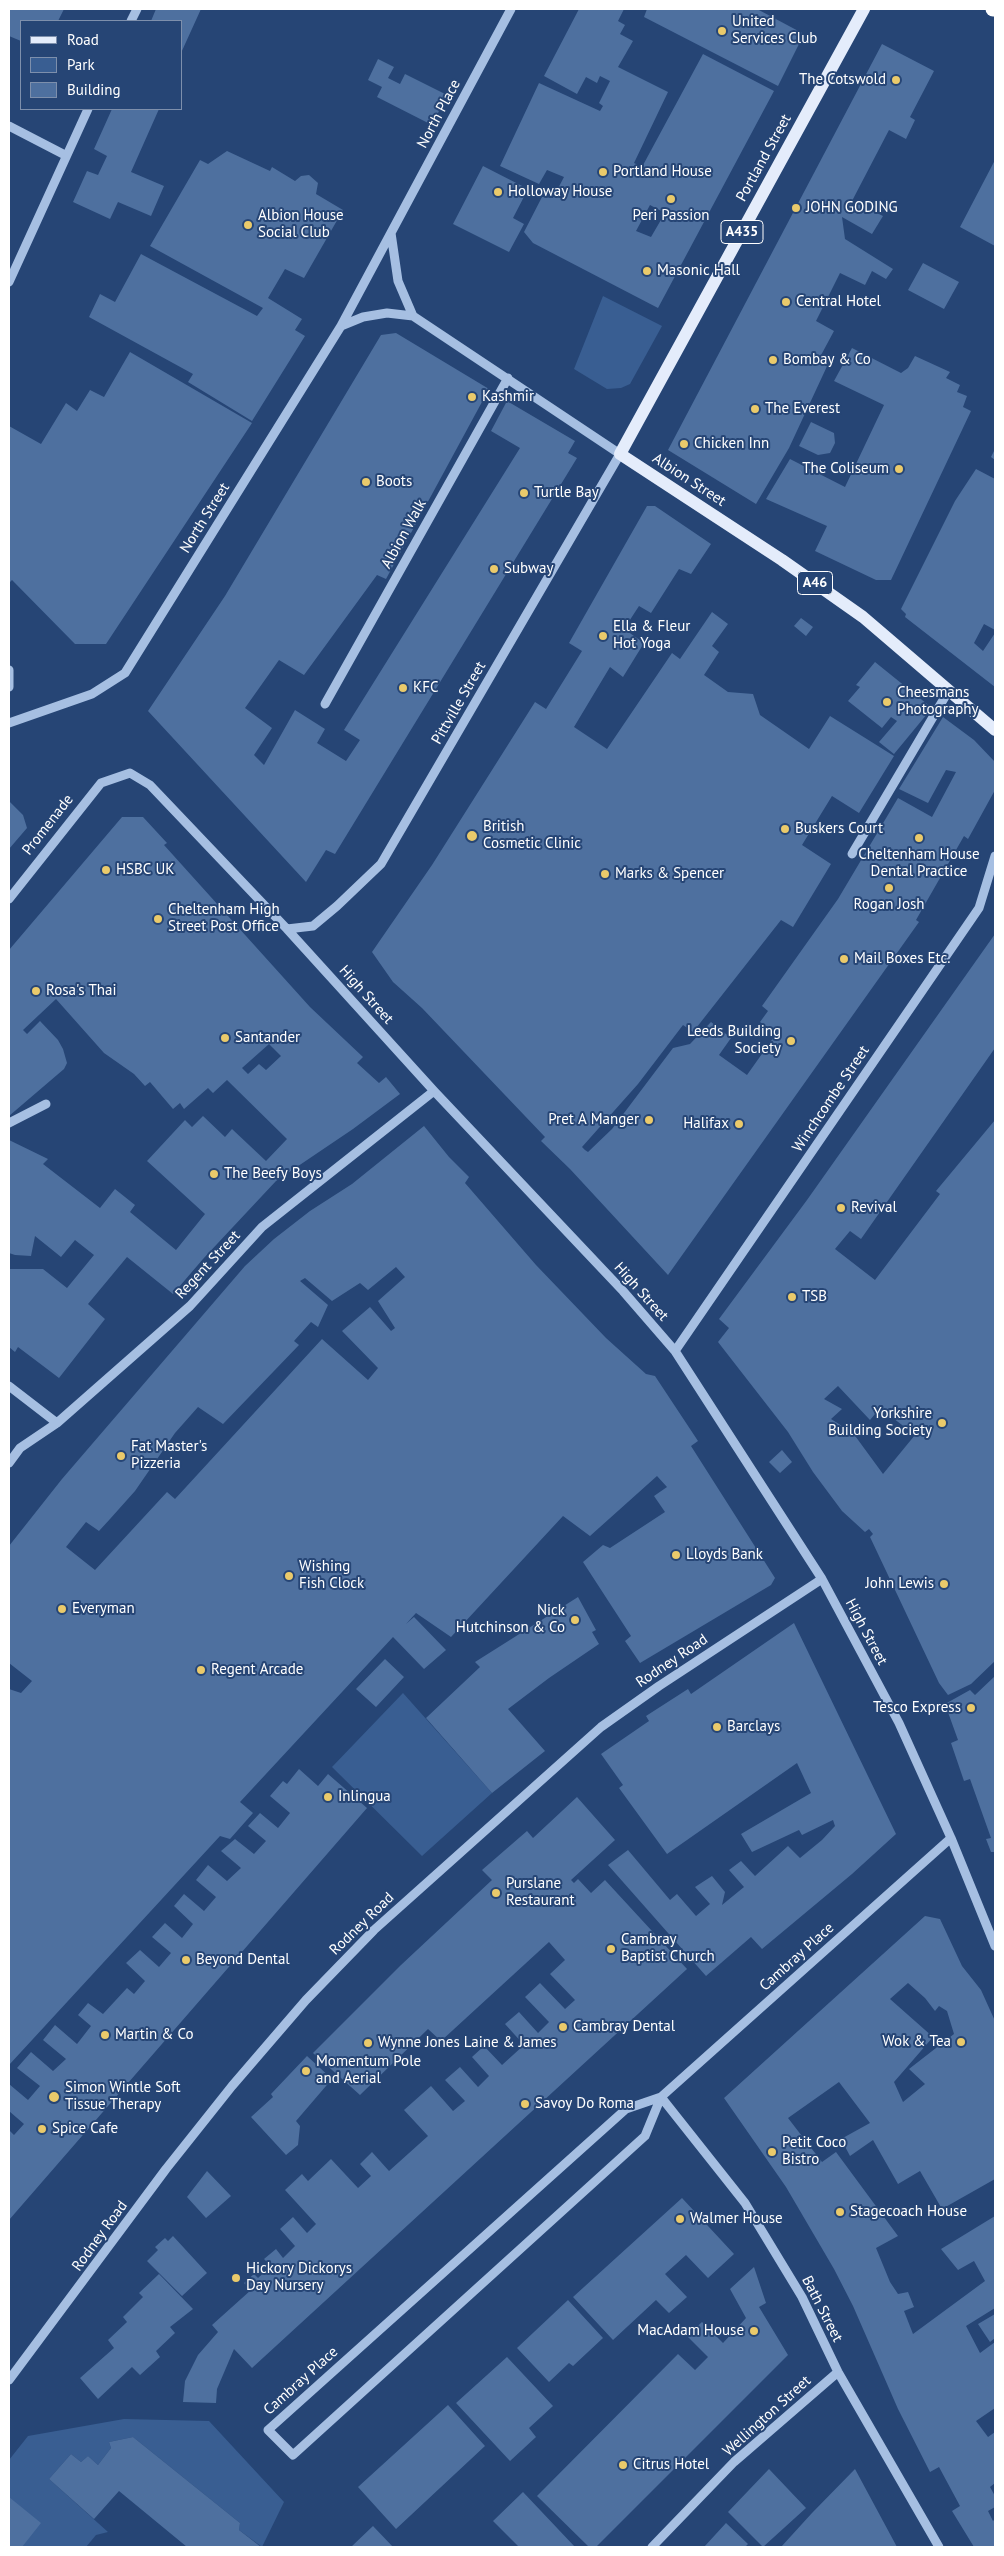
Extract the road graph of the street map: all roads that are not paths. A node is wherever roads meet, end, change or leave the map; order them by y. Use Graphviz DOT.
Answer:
graph roads {
  1 [pos="511,9"];
  2 [pos="864,9"];
  3 [pos="88,110"];
  4 [pos="9,126"];
  5 [pos="65,155"];
  6 [pos="391,233"];
  7 [pos="9,282"];
  8 [pos="413,316"];
  9 [pos="341,326"];
  10 [pos="508,378"];
  11 [pos="620,454"];
  12 [pos="9,670"];
  13 [pos="9,687"];
  14 [pos="949,690"];
  15 [pos="325,704"];
  16 [pos="9,723"];
  17 [pos="995,730"];
  18 [pos="116,776"];
  19 [pos="852,854"];
  20 [pos="995,856"];
  21 [pos="9,899"];
  22 [pos="287,928"];
  23 [pos="434,1091"];
  24 [pos="46,1104"];
  25 [pos="9,1123"];
  26 [pos="675,1351"];
  27 [pos="9,1386"];
  28 [pos="57,1423"];
  29 [pos="9,1463"];
  30 [pos="822,1579"];
  31 [pos="951,1838"];
  32 [pos="995,1946"];
  33 [pos="661,2096"];
  34 [pos="838,2372"];
  35 [pos="9,2380"];
  36 [pos="652,2547"];
  37 [pos="939,2547"];
  1 -- 6 [label="street, North Place"];
  2 -- 11 [label="main road, Portland Street / A435"];
  3 -- 5 [label="street"];
  4 -- 5 [label="street"];
  5 -- 7 [label="street"];
  6 -- 8 [label="street"];
  6 -- 9 [label="street, North Place"];
  8 -- 9 [label="street, Albion Street"];
  8 -- 10 [label="street, Albion Street"];
  9 -- 16 [label="street, North Street"];
  10 -- 11 [label="street, Albion Street"];
  10 -- 15 [label="street, Albion Walk"];
  11 -- 14 [label="main road, Albion Street / A46"];
  11 -- 22 [label="street, Pittville Street"];
  12 -- 13 [label="street"];
  14 -- 17 [label="main road, Albion Street / A46"];
  14 -- 19 [label="street"];
  18 -- 21 [label="street, Promenade"];
  18 -- 22 [label="street, High Street"];
  20 -- 26 [label="street, Winchcombe Street"];
  22 -- 23 [label="street, High Street"];
  23 -- 26 [label="street, High Street"];
  23 -- 28 [label="street, Regent Street"];
  24 -- 25 [label="street"];
  26 -- 30 [label="street, High Street"];
  27 -- 28 [label="street"];
  28 -- 29 [label="street, Regent Street"];
  30 -- 31 [label="street, High Street"];
  30 -- 35 [label="street, Rodney Road"];
  31 -- 32 [label="street, High Street"];
  31 -- 33 [label="street, Cambray Place"];
  33 -- 33 [label="street, Cambray Place"];
  33 -- 34 [label="street, Bath Street"];
  34 -- 36 [label="street, Wellington Street"];
  34 -- 37 [label="street, Bath Street"];
}
